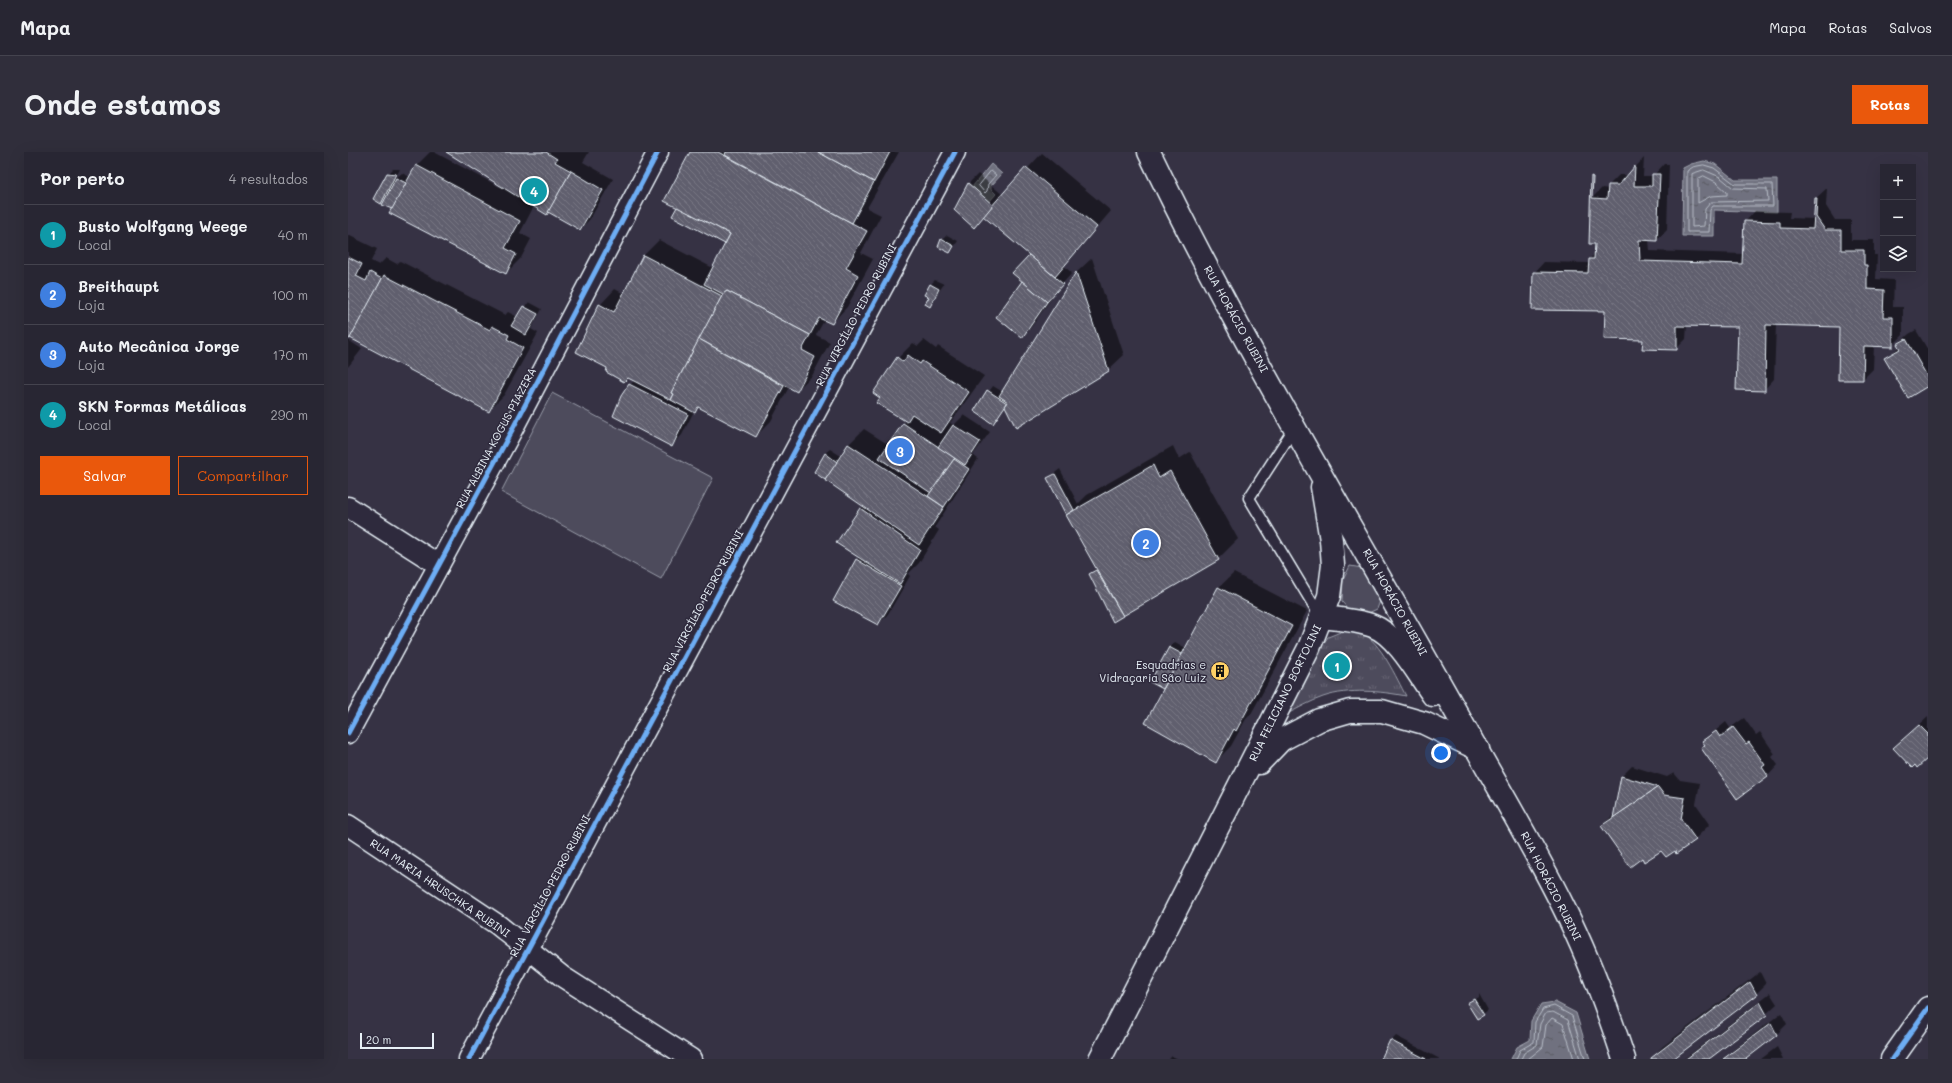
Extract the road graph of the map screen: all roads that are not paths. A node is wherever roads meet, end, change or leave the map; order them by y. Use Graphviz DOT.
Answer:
graph roads {
  1 [pos="658,152"];
  2 [pos="955,152"];
  3 [pos="1149,152"];
  4 [pos="1295,427"];
  5 [pos="1317,466"];
  6 [pos="348,507"];
  7 [pos="439,565"];
  8 [pos="1321,617"];
  9 [pos="1463,725"];
  10 [pos="348,733"];
  11 [pos="1478,749"];
  12 [pos="1244,778"];
  13 [pos="348,825"];
  14 [pos="527,949"];
  15 [pos="1928,1008"];
  16 [pos="469,1059"];
  17 [pos="691,1059"];
  18 [pos="1100,1059"];
  19 [pos="1624,1059"];
  20 [pos="1892,1059"];
  1 -- 7 [label="street, RUA ALBINA KOGUS PIAZERA"];
  2 -- 14 [label="street, RUA VIRGÍLIO PEDRO RUBINI"];
  3 -- 4 [label="main road, RUA HORÁCIO RUBINI"];
  4 -- 5 [label="main road, RUA HORÁCIO RUBINI"];
  4 -- 8 [label="lane"];
  5 -- 8 [label="main road, RUA FELICIANO BORTOLINI"];
  5 -- 9 [label="main road, RUA HORÁCIO RUBINI"];
  6 -- 7 [label="street"];
  7 -- 10 [label="street, RUA ALBINA KOGUS PIAZERA"];
  8 -- 9 [label="main road"];
  8 -- 12 [label="main road, RUA FELICIANO BORTOLINI"];
  9 -- 11 [label="main road, RUA HORÁCIO RUBINI"];
  11 -- 12 [label="main road, RUA FELICIANO BORTOLINI"];
  11 -- 19 [label="main road, RUA HORÁCIO RUBINI"];
  12 -- 18 [label="main road, RUA FELICIANO BORTOLINI"];
  13 -- 14 [label="street, RUA MARIA HRUSCHKA RUBINI"];
  14 -- 16 [label="street, RUA VIRGÍLIO PEDRO RUBINI"];
  14 -- 17 [label="street, RUA MARIA HRUSCHKA RUBINI"];
  15 -- 20 [label="main road"];
}
